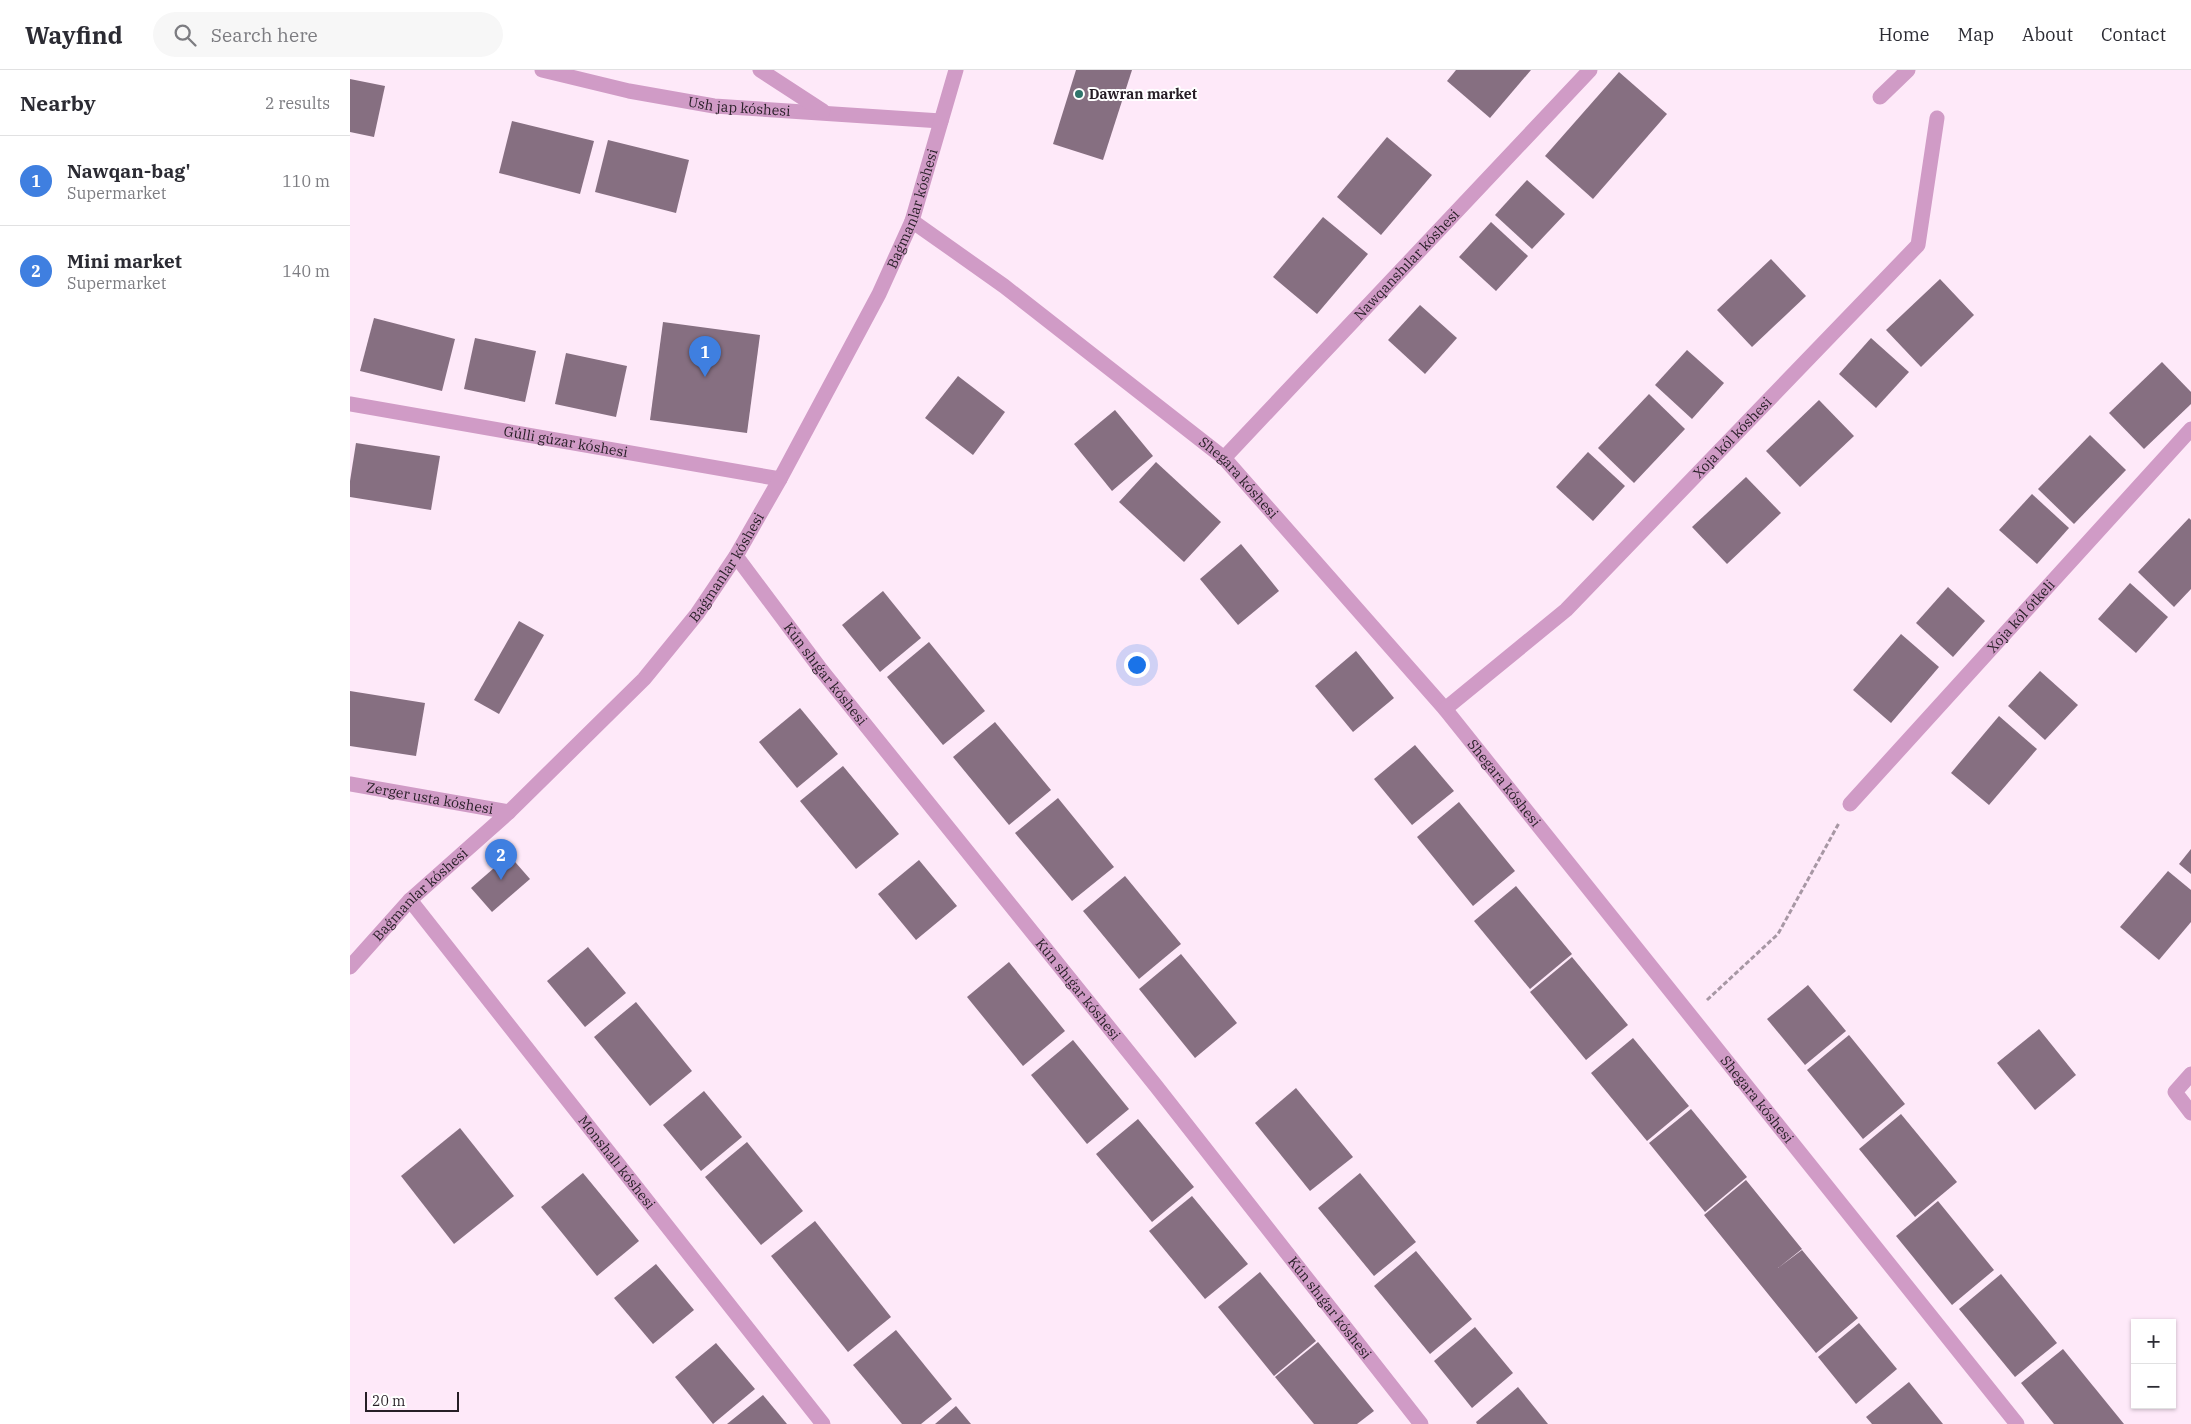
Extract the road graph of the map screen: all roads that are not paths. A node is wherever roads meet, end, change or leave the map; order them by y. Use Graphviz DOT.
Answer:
graph roads {
  1 [pos="542,70"];
  2 [pos="760,70"];
  3 [pos="956,70"];
  4 [pos="1590,70"];
  5 [pos="1908,70"];
  6 [pos="1880,97"];
  7 [pos="824,112"];
  8 [pos="1937,118"];
  9 [pos="941,122"];
  10 [pos="912,221"];
  11 [pos="350,404"];
  12 [pos="2191,428"];
  13 [pos="1224,458"];
  14 [pos="780,480"];
  15 [pos="736,556"];
  16 [pos="1445,709"];
  17 [pos="350,784"];
  18 [pos="1850,804"];
  19 [pos="509,812"];
  20 [pos="410,900"];
  21 [pos="350,967"];
  22 [pos="2191,1074"];
  23 [pos="2191,1113"];
  24 [pos="823,1424"];
  25 [pos="1421,1424"];
  26 [pos="2017,1424"];
  1 -- 7 [label="street, Ush jap kóshesi"];
  2 -- 7 [label="street"];
  3 -- 9 [label="street, Baǵmanlar kóshesi"];
  4 -- 13 [label="street, Nawqanshılar kóshesi"];
  5 -- 6 [label="street"];
  7 -- 9 [label="street, Ush jap kóshesi"];
  8 -- 16 [label="street, Xoja kól kóshesi"];
  9 -- 10 [label="street, Baǵmanlar kóshesi"];
  10 -- 13 [label="street, Shegara kóshesi"];
  10 -- 14 [label="street, Baǵmanlar kóshesi"];
  11 -- 14 [label="street, Gúlli gúzar kóshesi"];
  12 -- 18 [label="street, Xoja kól ótkeli"];
  13 -- 16 [label="street, Shegara kóshesi"];
  14 -- 15 [label="street, Baǵmanlar kóshesi"];
  15 -- 19 [label="street, Baǵmanlar kóshesi"];
  15 -- 25 [label="street, Kún shıǵar kóshesi"];
  16 -- 26 [label="street, Shegara kóshesi"];
  17 -- 19 [label="street, Zerger usta kóshesi"];
  19 -- 20 [label="street, Baǵmanlar kóshesi"];
  20 -- 21 [label="street, Baǵmanlar kóshesi"];
  20 -- 24 [label="street, Monshalı kóshesi"];
  22 -- 23 [label="street"];
}
